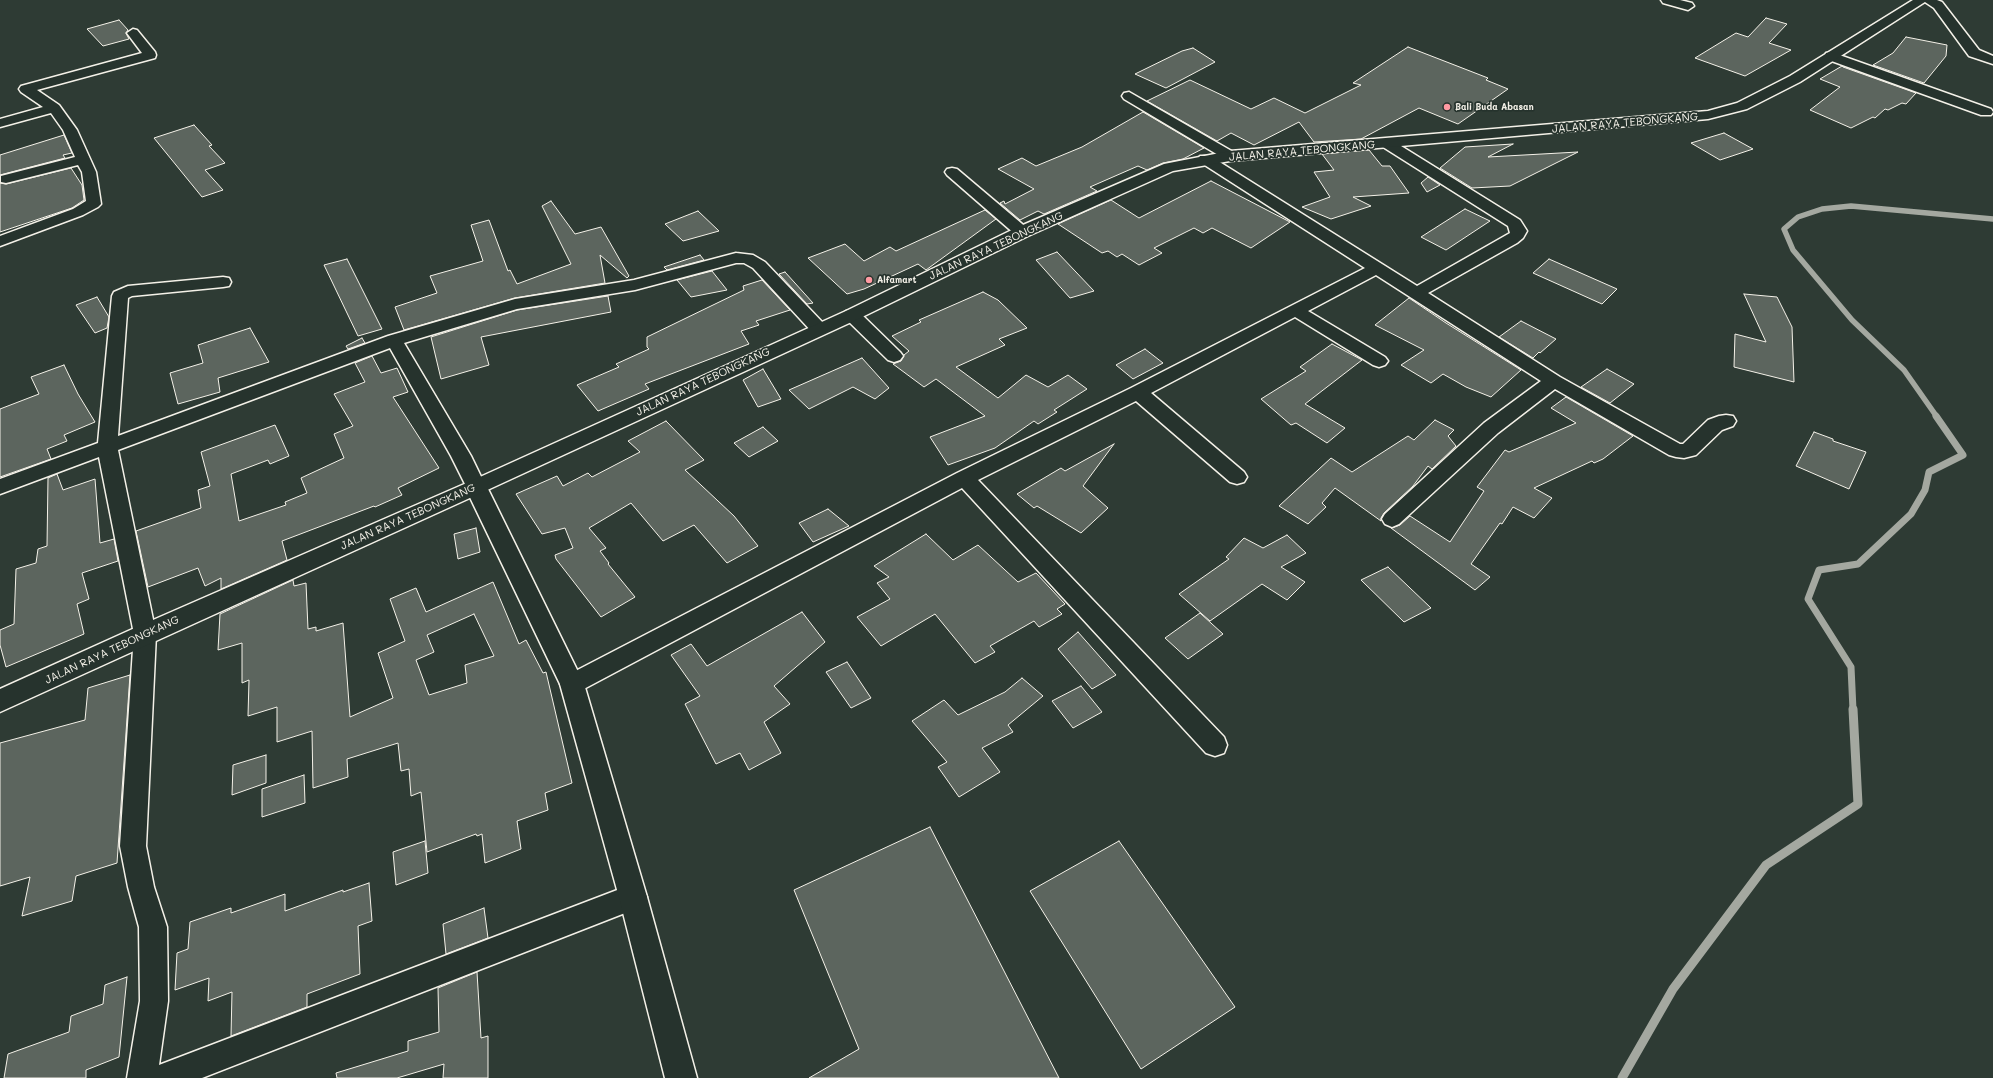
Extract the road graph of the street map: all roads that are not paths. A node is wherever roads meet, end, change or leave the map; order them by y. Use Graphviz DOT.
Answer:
graph roads {
  1 [pos="1667,0"];
  2 [pos="1922,0"];
  3 [pos="1928,0"];
  4 [pos="1688,6"];
  5 [pos="133,33"];
  6 [pos="1831,56"];
  7 [pos="1993,60"];
  8 [pos="1129,96"];
  9 [pos="54,108"];
  10 [pos="1986,112"];
  11 [pos="0,123"];
  12 [pos="1388,144"];
  13 [pos="1230,156"];
  14 [pos="83,159"];
  15 [pos="1205,159"];
  16 [pos="952,172"];
  17 [pos="6,179"];
  18 [pos="1022,232"];
  19 [pos="0,241"];
  20 [pos="1377,268"];
  21 [pos="223,282"];
  22 [pos="1417,293"];
  23 [pos="1295,310"];
  24 [pos="852,315"];
  25 [pos="819,329"];
  26 [pos="394,340"];
  27 [pos="894,356"];
  28 [pos="1379,362"];
  29 [pos="1554,382"];
  30 [pos="1138,392"];
  31 [pos="1726,421"];
  32 [pos="107,446"];
  33 [pos="1237,477"];
  34 [pos="964,478"];
  35 [pos="0,487"];
  36 [pos="476,487"];
  37 [pos="1392,519"];
  38 [pos="145,634"];
  39 [pos="572,684"];
  40 [pos="0,702"];
  41 [pos="1215,745"];
  42 [pos="633,897"];
  43 [pos="142,1078"];
  44 [pos="163,1078"];
  45 [pos="681,1078"];
  1 -- 4 [label="street"];
  2 -- 6 [label="main road, JALAN RAYA TEBONGKANG"];
  3 -- 7 [label="street"];
  5 -- 9 [label="street"];
  6 -- 10 [label="street"];
  6 -- 12 [label="main road, JALAN RAYA TEBONGKANG"];
  8 -- 13 [label="street"];
  9 -- 11 [label="street"];
  9 -- 14 [label="street"];
  12 -- 13 [label="main road, JALAN RAYA TEBONGKANG"];
  12 -- 22 [label="street"];
  13 -- 15 [label="main road, JALAN RAYA TEBONGKANG"];
  14 -- 17 [label="street"];
  14 -- 19 [label="street"];
  15 -- 18 [label="main road, JALAN RAYA TEBONGKANG"];
  15 -- 20 [label="street"];
  16 -- 18 [label="street"];
  18 -- 24 [label="main road, JALAN RAYA TEBONGKANG"];
  20 -- 22 [label="street"];
  20 -- 23 [label="street"];
  21 -- 32 [label="street"];
  22 -- 29 [label="street"];
  23 -- 28 [label="street"];
  23 -- 30 [label="street"];
  24 -- 25 [label="main road, JALAN RAYA TEBONGKANG"];
  24 -- 27 [label="street"];
  25 -- 26 [label="street"];
  25 -- 36 [label="main road, JALAN RAYA TEBONGKANG"];
  26 -- 32 [label="street"];
  26 -- 36 [label="street"];
  29 -- 31 [label="street"];
  29 -- 37 [label="street"];
  30 -- 33 [label="street"];
  30 -- 34 [label="street"];
  32 -- 35 [label="street"];
  32 -- 38 [label="street"];
  34 -- 39 [label="street"];
  34 -- 41 [label="street"];
  36 -- 38 [label="main road, JALAN RAYA TEBONGKANG"];
  36 -- 39 [label="main road"];
  38 -- 40 [label="main road, JALAN RAYA TEBONGKANG"];
  38 -- 43 [label="street"];
  39 -- 42 [label="main road"];
  42 -- 44 [label="street"];
  42 -- 45 [label="main road"];
}
